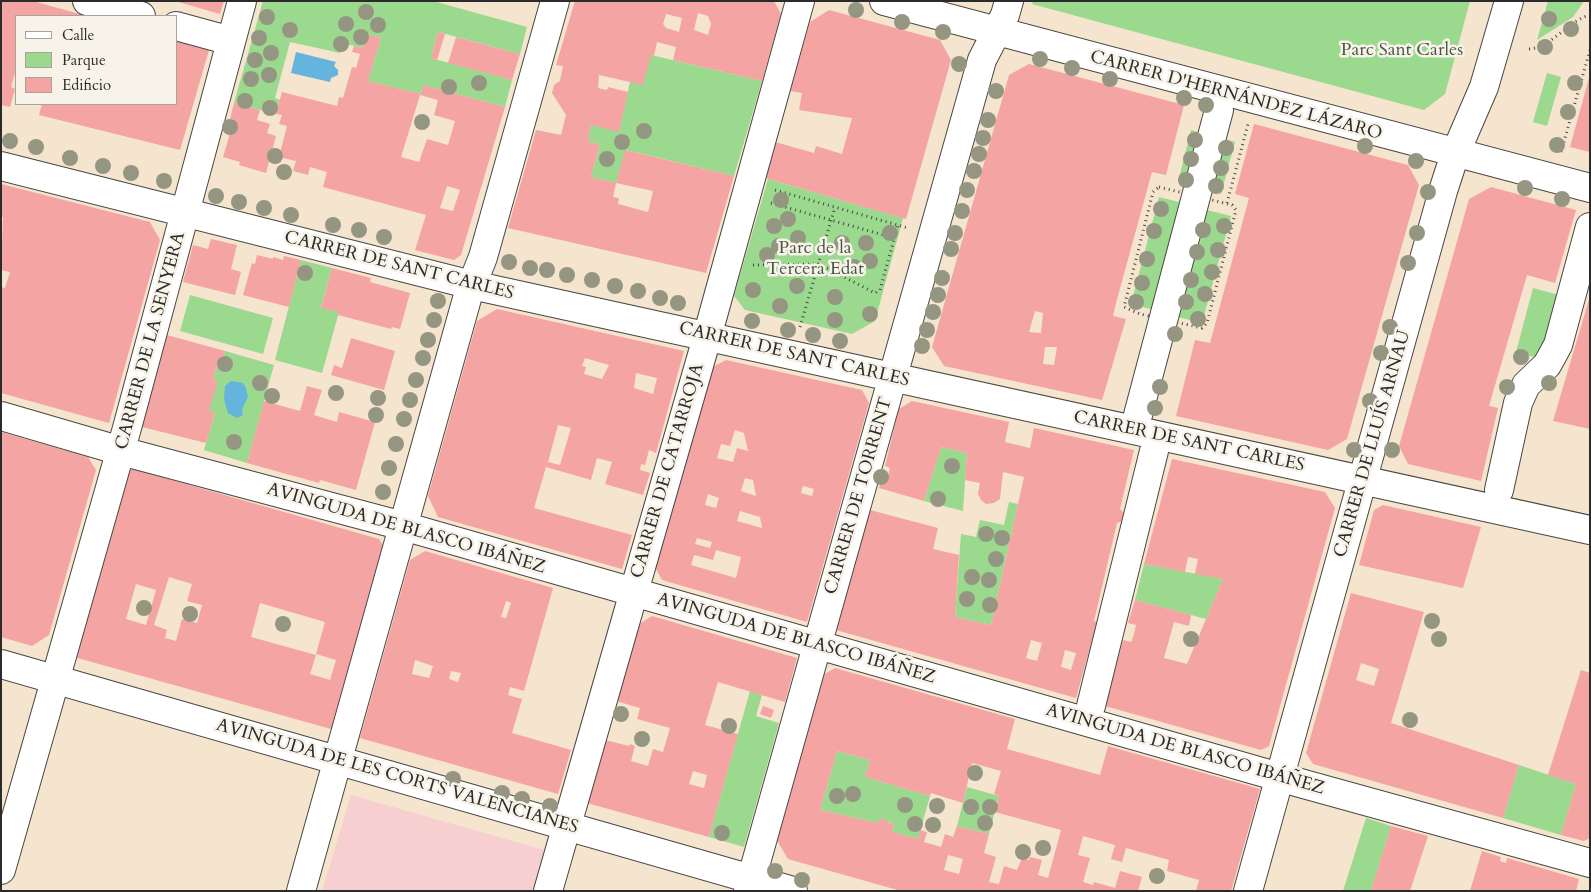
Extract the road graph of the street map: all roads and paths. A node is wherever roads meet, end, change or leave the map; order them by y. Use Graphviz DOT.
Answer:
graph roads {
  1 [pos="87,1"];
  2 [pos="242,1"];
  3 [pos="555,1"];
  4 [pos="800,1"];
  5 [pos="884,1"];
  6 [pos="1009,1"];
  7 [pos="1509,1"];
  8 [pos="138,15"];
  9 [pos="1590,15"];
  10 [pos="178,27"];
  11 [pos="995,32"];
  12 [pos="231,41"];
  13 [pos="1529,49"];
  14 [pos="1590,50"];
  15 [pos="1219,110"];
  16 [pos="1249,118"];
  17 [pos="1561,152"];
  18 [pos="1455,154"];
  19 [pos="1,166"];
  20 [pos="1590,188"];
  21 [pos="1227,203"];
  22 [pos="836,207"];
  23 [pos="186,214"];
  24 [pos="832,220"];
  25 [pos="898,225"];
  26 [pos="1590,227"];
  27 [pos="908,228"];
  28 [pos="894,238"];
  29 [pos="751,261"];
  30 [pos="819,264"];
  31 [pos="472,285"];
  32 [pos="800,327"];
  33 [pos="707,336"];
  34 [pos="892,377"];
  35 [pos="1138,415"];
  36 [pos="1,416"];
  37 [pos="121,451"];
  38 [pos="1154,451"];
  39 [pos="1363,480"];
  40 [pos="1499,490"];
  41 [pos="403,526"];
  42 [pos="1590,530"];
  43 [pos="633,593"];
  44 [pos="818,645"];
  45 [pos="1,664"];
  46 [pos="56,679"];
  47 [pos="1091,706"];
  48 [pos="338,760"];
  49 [pos="1280,777"];
  50 [pos="567,826"];
  51 [pos="1590,863"];
  52 [pos="1,870"];
  53 [pos="750,885"];
  54 [pos="301,891"];
  55 [pos="548,891"];
  56 [pos="793,891"];
  57 [pos="1248,891"];
  1 -- 8 [label="street"];
  2 -- 12 [label="street, CARRER DE LA SENYERA"];
  3 -- 31 [label="street"];
  4 -- 33 [label="street, CARRER DE CATARROJA"];
  5 -- 11 [label="street, CARRER D'HERNÁNDEZ LÁZARO"];
  6 -- 11 [label="street, CARRER DE TORRENT"];
  7 -- 18 [label="street, CARRER DE LLUÍS ARNAU"];
  9 -- 13 [label="path"];
  10 -- 12 [label="street"];
  11 -- 18 [label="street, CARRER D'HERNÁNDEZ LÁZARO"];
  11 -- 34 [label="street, CARRER DE TORRENT"];
  12 -- 23 [label="street, CARRER DE LA SENYERA"];
  14 -- 17 [label="path"];
  15 -- 35 [label="street"];
  16 -- 21 [label="path"];
  18 -- 20 [label="street, CARRER D'HERNÁNDEZ LÁZARO"];
  18 -- 39 [label="street, CARRER DE LLUÍS ARNAU"];
  19 -- 23 [label="street, CARRER DE SANT CARLES"];
  22 -- 24 [label="path"];
  22 -- 24 [label="path"];
  22 -- 25 [label="path"];
  23 -- 31 [label="street, CARRER DE SANT CARLES"];
  23 -- 37 [label="street, CARRER DE LA SENYERA"];
  24 -- 28 [label="path"];
  24 -- 30 [label="path"];
  25 -- 27 [label="path"];
  25 -- 28 [label="path"];
  26 -- 40 [label="street"];
  28 -- 30 [label="path"];
  29 -- 30 [label="path"];
  30 -- 32 [label="path"];
  31 -- 33 [label="street, CARRER DE SANT CARLES"];
  31 -- 41 [label="street"];
  33 -- 34 [label="street, CARRER DE SANT CARLES"];
  33 -- 43 [label="street, CARRER DE CATARROJA"];
  34 -- 39 [label="street, CARRER DE SANT CARLES"];
  34 -- 44 [label="street, CARRER DE TORRENT"];
  36 -- 37 [label="street, AVINGUDA DE BLASCO IBÁÑEZ"];
  37 -- 41 [label="street, AVINGUDA DE BLASCO IBÁÑEZ"];
  37 -- 46 [label="street, CARRER DE LA SENYERA"];
  38 -- 47 [label="street"];
  39 -- 42 [label="street, CARRER DE SANT CARLES"];
  39 -- 49 [label="street, CARRER DE LLUÍS ARNAU"];
  41 -- 43 [label="street, AVINGUDA DE BLASCO IBÁÑEZ"];
  41 -- 48 [label="street"];
  43 -- 44 [label="street, AVINGUDA DE BLASCO IBÁÑEZ"];
  43 -- 50 [label="street, CARRER DE CATARROJA"];
  44 -- 49 [label="street, AVINGUDA DE BLASCO IBÁÑEZ"];
  44 -- 53 [label="street, CARRER DE TORRENT"];
  45 -- 46 [label="street, AVINGUDA DE LES CORTS VALENCIANES"];
  46 -- 48 [label="street, AVINGUDA DE LES CORTS VALENCIANES"];
  46 -- 52 [label="street, CARRER DE LA SENYERA"];
  48 -- 50 [label="street, AVINGUDA DE LES CORTS VALENCIANES"];
  48 -- 54 [label="street"];
  49 -- 51 [label="street, AVINGUDA DE BLASCO IBÁÑEZ"];
  49 -- 57 [label="street, CARRER DE LLUÍS ARNAU"];
  50 -- 53 [label="street, AVINGUDA DE LES CORTS VALENCIANES"];
  50 -- 55 [label="street, CARRER DE CATARROJA"];
  53 -- 56 [label="street, AVINGUDA DE LES CORTS VALENCIANES"];
}
